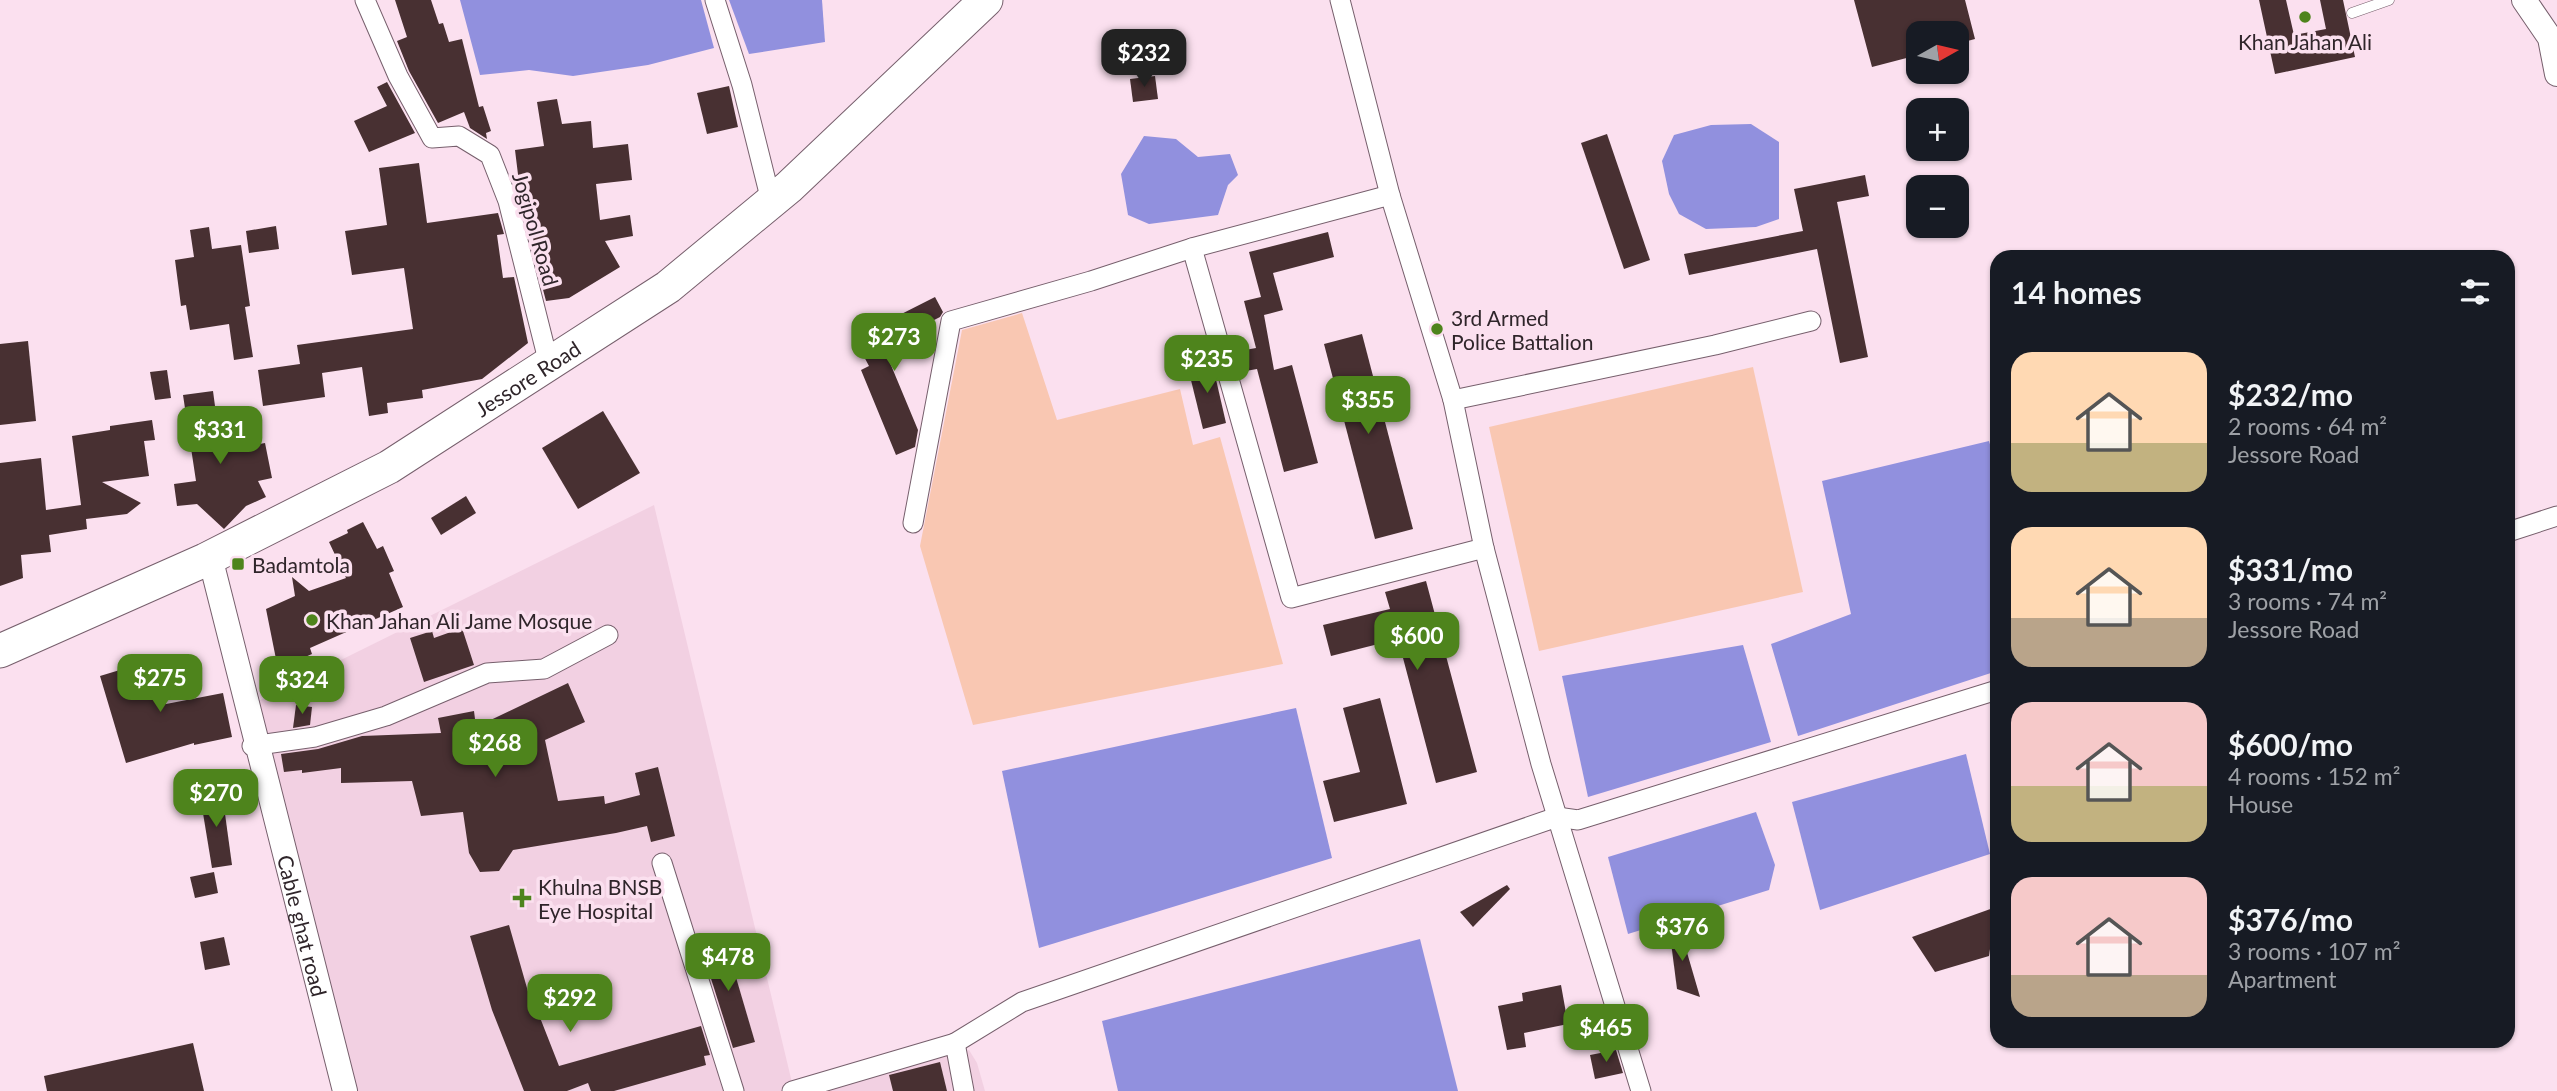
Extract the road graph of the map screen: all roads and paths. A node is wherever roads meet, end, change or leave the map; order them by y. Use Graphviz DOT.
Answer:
graph roads {
  1 [pos="365,0"];
  2 [pos="715,0"];
  3 [pos="986,0"];
  4 [pos="1340,0"];
  5 [pos="2389,0"];
  6 [pos="2524,0"];
  7 [pos="2536,0"];
  8 [pos="2352,13"];
  9 [pos="2557,33"];
  10 [pos="2557,74"];
  11 [pos="1390,195"];
  12 [pos="771,201"];
  13 [pos="1192,248"];
  14 [pos="1811,321"];
  15 [pos="549,364"];
  16 [pos="1453,400"];
  17 [pos="2557,516"];
  18 [pos="913,523"];
  19 [pos="2515,530"];
  20 [pos="1484,548"];
  21 [pos="208,559"];
  22 [pos="608,635"];
  23 [pos="0,651"];
  24 [pos="1990,692"];
  25 [pos="255,745"];
  26 [pos="1558,817"];
  27 [pos="662,863"];
  28 [pos="956,1043"];
  29 [pos="339,1091"];
  30 [pos="345,1091"];
  31 [pos="734,1091"];
  32 [pos="792,1091"];
  33 [pos="964,1091"];
  34 [pos="1641,1091"];
  1 -- 15 [label="street, Jogipol Road"];
  2 -- 12 [label="street"];
  3 -- 12 [label="highway, Jessore Road"];
  4 -- 11 [label="street"];
  5 -- 8 [label="lane"];
  6 -- 10 [label="street"];
  7 -- 9 [label="street"];
  11 -- 13 [label="street"];
  11 -- 16 [label="street"];
  12 -- 15 [label="highway, Jessore Road"];
  13 -- 18 [label="street"];
  13 -- 20 [label="street"];
  14 -- 16 [label="street"];
  15 -- 21 [label="highway, Jessore Road"];
  16 -- 20 [label="street"];
  17 -- 19 [label="street"];
  20 -- 26 [label="street"];
  21 -- 23 [label="highway, Jessore Road"];
  21 -- 25 [label="street, Cable ghat road"];
  22 -- 25 [label="street"];
  24 -- 26 [label="street"];
  25 -- 29 [label="street, Cable ghat road"];
  25 -- 30 [label="street, Cable ghat road"];
  26 -- 28 [label="street"];
  26 -- 34 [label="street"];
  27 -- 31 [label="street"];
  28 -- 32 [label="street"];
  28 -- 33 [label="street"];
}
